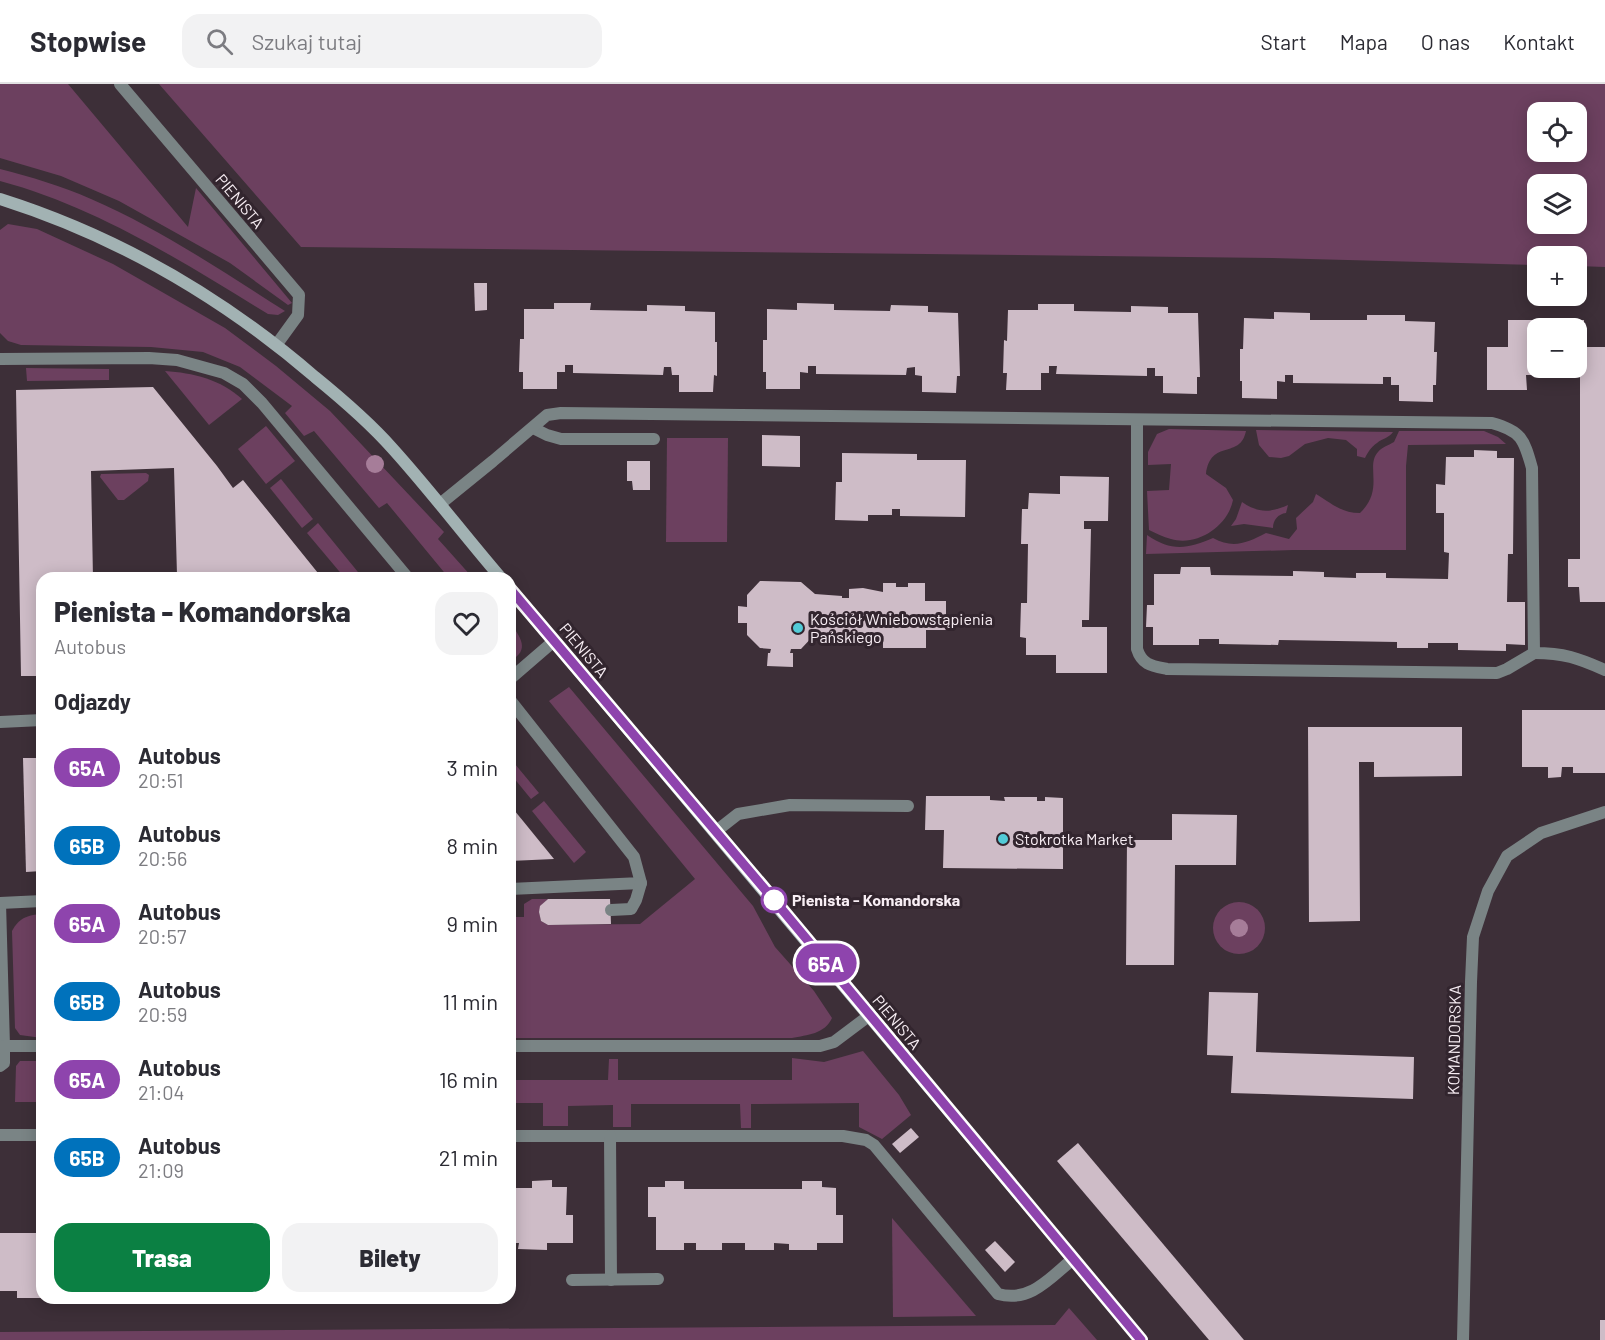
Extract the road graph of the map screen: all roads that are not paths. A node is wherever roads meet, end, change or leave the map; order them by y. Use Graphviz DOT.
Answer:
graph roads {
  1 [pos="120,84"];
  2 [pos="0,199"];
  3 [pos="277,344"];
  4 [pos="0,359"];
  5 [pos="1137,420"];
  6 [pos="533,428"];
  7 [pos="654,439"];
  8 [pos="440,504"];
  9 [pos="403,572"];
  10 [pos="496,572"];
  11 [pos="516,596"];
  12 [pos="554,641"];
  13 [pos="1534,653"];
  14 [pos="1605,670"];
  15 [pos="516,674"];
  16 [pos="516,708"];
  17 [pos="36,720"];
  18 [pos="0,722"];
  19 [pos="908,806"];
  20 [pos="1605,812"];
  21 [pos="715,832"];
  22 [pos="641,883"];
  23 [pos="516,889"];
  24 [pos="36,901"];
  25 [pos="0,903"];
  26 [pos="611,910"];
  27 [pos="0,924"];
  28 [pos="870,1016"];
  29 [pos="4,1046"];
  30 [pos="36,1046"];
  31 [pos="516,1046"];
  32 [pos="0,1066"];
  33 [pos="0,1135"];
  34 [pos="36,1135"];
  35 [pos="516,1136"];
  36 [pos="610,1136"];
  37 [pos="1073,1259"];
  38 [pos="658,1279"];
  39 [pos="572,1280"];
  40 [pos="611,1280"];
  41 [pos="1141,1340"];
  42 [pos="1463,1340"];
  1 -- 3 [label="street, PIENISTA"];
  2 -- 3 [label="street"];
  3 -- 8 [label="street"];
  4 -- 9 [label="street"];
  5 -- 6 [label="street"];
  5 -- 13 [label="street"];
  5 -- 13 [label="street"];
  6 -- 7 [label="street"];
  6 -- 8 [label="street"];
  8 -- 10 [label="street"];
  11 -- 12 [label="street, PIENISTA"];
  12 -- 15 [label="street"];
  12 -- 21 [label="street, PIENISTA"];
  13 -- 14 [label="street"];
  16 -- 22 [label="street"];
  17 -- 18 [label="street"];
  19 -- 21 [label="street"];
  20 -- 42 [label="street, KOMANDORSKA"];
  21 -- 28 [label="street, PIENISTA"];
  22 -- 23 [label="street"];
  22 -- 26 [label="street"];
  24 -- 25 [label="street"];
  25 -- 27 [label="street"];
  27 -- 29 [label="street"];
  28 -- 31 [label="street"];
  28 -- 37 [label="street, PIENISTA"];
  29 -- 30 [label="street"];
  29 -- 32 [label="street"];
  33 -- 34 [label="street"];
  35 -- 36 [label="street"];
  36 -- 37 [label="street"];
  36 -- 40 [label="street"];
  37 -- 41 [label="street, PIENISTA"];
  38 -- 40 [label="street"];
  39 -- 40 [label="street"];
}
